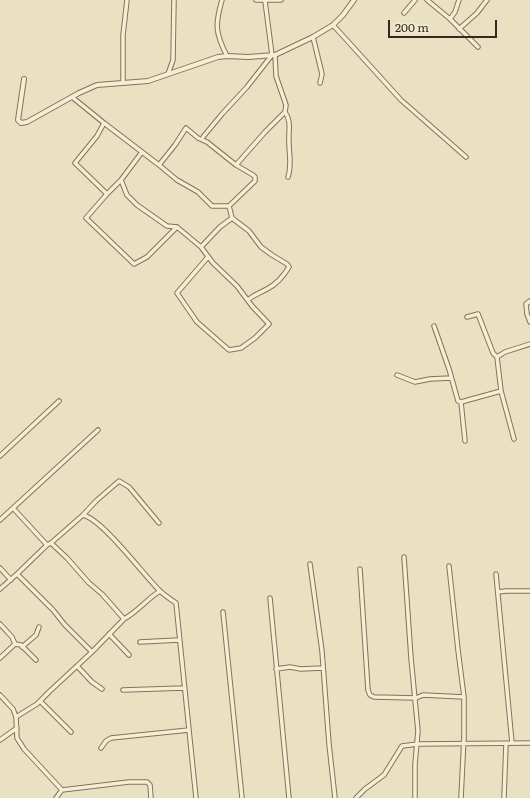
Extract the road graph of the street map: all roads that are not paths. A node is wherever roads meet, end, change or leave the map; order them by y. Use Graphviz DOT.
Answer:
graph roads {
  1 [pos="127,0"];
  2 [pos="174,0"];
  3 [pos="222,0"];
  4 [pos="256,0"];
  5 [pos="281,0"];
  6 [pos="354,0"];
  7 [pos="415,0"];
  8 [pos="427,0"];
  9 [pos="459,0"];
  10 [pos="487,0"];
  11 [pos="265,1"];
  12 [pos="404,13"];
  13 [pos="450,19"];
  14 [pos="333,25"];
  15 [pos="459,29"];
  16 [pos="313,37"];
  17 [pos="478,47"];
  18 [pos="273,55"];
  19 [pos="227,56"];
  20 [pos="168,74"];
  21 [pos="24,79"];
  22 [pos="123,83"];
  23 [pos="320,83"];
  24 [pos="72,97"];
  25 [pos="285,112"];
  26 [pos="104,123"];
  27 [pos="204,137"];
  28 [pos="142,152"];
  29 [pos="466,157"];
  30 [pos="159,165"];
  31 [pos="236,165"];
  32 [pos="288,177"];
  33 [pos="121,180"];
  34 [pos="107,194"];
  35 [pos="229,206"];
  36 [pos="232,218"];
  37 [pos="177,226"];
  38 [pos="201,247"];
  39 [pos="208,256"];
  40 [pos="248,300"];
  41 [pos="530,301"];
  42 [pos="467,317"];
  43 [pos="530,322"];
  44 [pos="434,326"];
  45 [pos="530,344"];
  46 [pos="497,357"];
  47 [pos="397,375"];
  48 [pos="451,378"];
  49 [pos="501,391"];
  50 [pos="59,401"];
  51 [pos="461,402"];
  52 [pos="98,430"];
  53 [pos="514,439"];
  54 [pos="465,441"];
  55 [pos="0,456"];
  56 [pos="13,508"];
  57 [pos="83,515"];
  58 [pos="0,520"];
  59 [pos="160,524"];
  60 [pos="49,544"];
  61 [pos="404,557"];
  62 [pos="310,564"];
  63 [pos="449,566"];
  64 [pos="0,568"];
  65 [pos="360,569"];
  66 [pos="17,574"];
  67 [pos="496,574"];
  68 [pos="11,580"];
  69 [pos="0,589"];
  70 [pos="160,591"];
  71 [pos="530,591"];
  72 [pos="498,592"];
  73 [pos="270,598"];
  74 [pos="223,612"];
  75 [pos="124,619"];
  76 [pos="0,624"];
  77 [pos="39,627"];
  78 [pos="109,634"];
  79 [pos="179,640"];
  80 [pos="140,642"];
  81 [pos="15,644"];
  82 [pos="22,647"];
  83 [pos="92,652"];
  84 [pos="128,655"];
  85 [pos="0,658"];
  86 [pos="36,660"];
  87 [pos="77,666"];
  88 [pos="322,668"];
  89 [pos="276,669"];
  90 [pos="184,688"];
  91 [pos="102,689"];
  92 [pos="122,690"];
  93 [pos="0,695"];
  94 [pos="464,697"];
  95 [pos="416,698"];
  96 [pos="40,701"];
  97 [pos="16,717"];
  98 [pos="17,728"];
  99 [pos="189,730"];
  100 [pos="71,732"];
  101 [pos="10,734"];
  102 [pos="17,738"];
  103 [pos="0,740"];
  104 [pos="463,743"];
  105 [pos="512,743"];
  106 [pos="530,743"];
  107 [pos="418,744"];
  108 [pos="506,744"];
  109 [pos="100,748"];
  110 [pos="62,790"];
  111 [pos="56,798"];
  112 [pos="151,798"];
  113 [pos="196,798"];
  114 [pos="242,798"];
  115 [pos="289,798"];
  116 [pos="336,798"];
  117 [pos="356,798"];
  118 [pos="415,798"];
  119 [pos="461,798"];
  120 [pos="504,798"];
  1 -- 22 [label="street"];
  2 -- 20 [label="street"];
  3 -- 19 [label="street"];
  4 -- 11 [label="street"];
  5 -- 11 [label="street"];
  6 -- 14 [label="street"];
  7 -- 12 [label="street"];
  8 -- 13 [label="street"];
  9 -- 13 [label="street"];
  10 -- 15 [label="street"];
  11 -- 18 [label="street"];
  13 -- 15 [label="street"];
  14 -- 16 [label="street"];
  14 -- 29 [label="street"];
  15 -- 17 [label="street"];
  16 -- 18 [label="street"];
  16 -- 23 [label="street"];
  18 -- 19 [label="street"];
  18 -- 25 [label="street"];
  18 -- 27 [label="street"];
  19 -- 20 [label="street"];
  20 -- 22 [label="street"];
  21 -- 24 [label="street"];
  22 -- 24 [label="street"];
  24 -- 26 [label="street"];
  25 -- 31 [label="street"];
  25 -- 32 [label="street"];
  26 -- 28 [label="street"];
  26 -- 34 [label="street"];
  28 -- 30 [label="street"];
  28 -- 33 [label="street"];
  30 -- 31 [label="street"];
  30 -- 35 [label="street"];
  31 -- 35 [label="street"];
  33 -- 34 [label="street"];
  33 -- 37 [label="street"];
  34 -- 37 [label="street"];
  35 -- 36 [label="street"];
  36 -- 38 [label="street"];
  36 -- 40 [label="street"];
  37 -- 38 [label="street"];
  38 -- 39 [label="street"];
  39 -- 40 [label="street"];
  39 -- 40 [label="street"];
  41 -- 43 [label="street"];
  42 -- 46 [label="street"];
  44 -- 48 [label="street"];
  45 -- 46 [label="street"];
  46 -- 49 [label="street"];
  47 -- 48 [label="street"];
  48 -- 51 [label="street"];
  49 -- 51 [label="street"];
  49 -- 53 [label="street"];
  50 -- 55 [label="street"];
  51 -- 54 [label="street"];
  52 -- 56 [label="street"];
  56 -- 58 [label="street"];
  56 -- 60 [label="street"];
  57 -- 59 [label="street"];
  57 -- 60 [label="street"];
  57 -- 70 [label="street"];
  60 -- 66 [label="street"];
  60 -- 75 [label="street"];
  61 -- 95 [label="street"];
  62 -- 88 [label="street"];
  63 -- 94 [label="street"];
  64 -- 68 [label="street"];
  65 -- 95 [label="street"];
  66 -- 68 [label="street"];
  66 -- 83 [label="street"];
  67 -- 72 [label="street"];
  68 -- 69 [label="street"];
  70 -- 75 [label="street"];
  70 -- 79 [label="street"];
  71 -- 72 [label="street"];
  72 -- 105 [label="street"];
  73 -- 89 [label="street"];
  74 -- 114 [label="street"];
  75 -- 78 [label="street"];
  76 -- 81 [label="street"];
  77 -- 82 [label="street"];
  78 -- 83 [label="street"];
  78 -- 84 [label="street"];
  79 -- 80 [label="street"];
  79 -- 90 [label="street"];
  81 -- 82 [label="street"];
  81 -- 85 [label="street"];
  82 -- 86 [label="street"];
  83 -- 87 [label="street"];
  87 -- 91 [label="street"];
  87 -- 96 [label="street"];
  88 -- 89 [label="street"];
  88 -- 116 [label="street"];
  89 -- 115 [label="street"];
  90 -- 92 [label="street"];
  90 -- 99 [label="street"];
  93 -- 97 [label="street"];
  94 -- 95 [label="street"];
  94 -- 104 [label="street"];
  95 -- 107 [label="street"];
  96 -- 97 [label="street"];
  96 -- 100 [label="street"];
  97 -- 98 [label="street"];
  98 -- 101 [label="street"];
  98 -- 102 [label="street"];
  99 -- 109 [label="street"];
  99 -- 113 [label="street"];
  101 -- 102 [label="street"];
  101 -- 103 [label="street"];
  102 -- 110 [label="street"];
  104 -- 107 [label="street"];
  104 -- 108 [label="street"];
  104 -- 119 [label="street"];
  105 -- 106 [label="street"];
  105 -- 108 [label="street"];
  107 -- 117 [label="street"];
  107 -- 118 [label="street"];
  108 -- 120 [label="street"];
  110 -- 111 [label="street"];
  110 -- 112 [label="street"];
}
